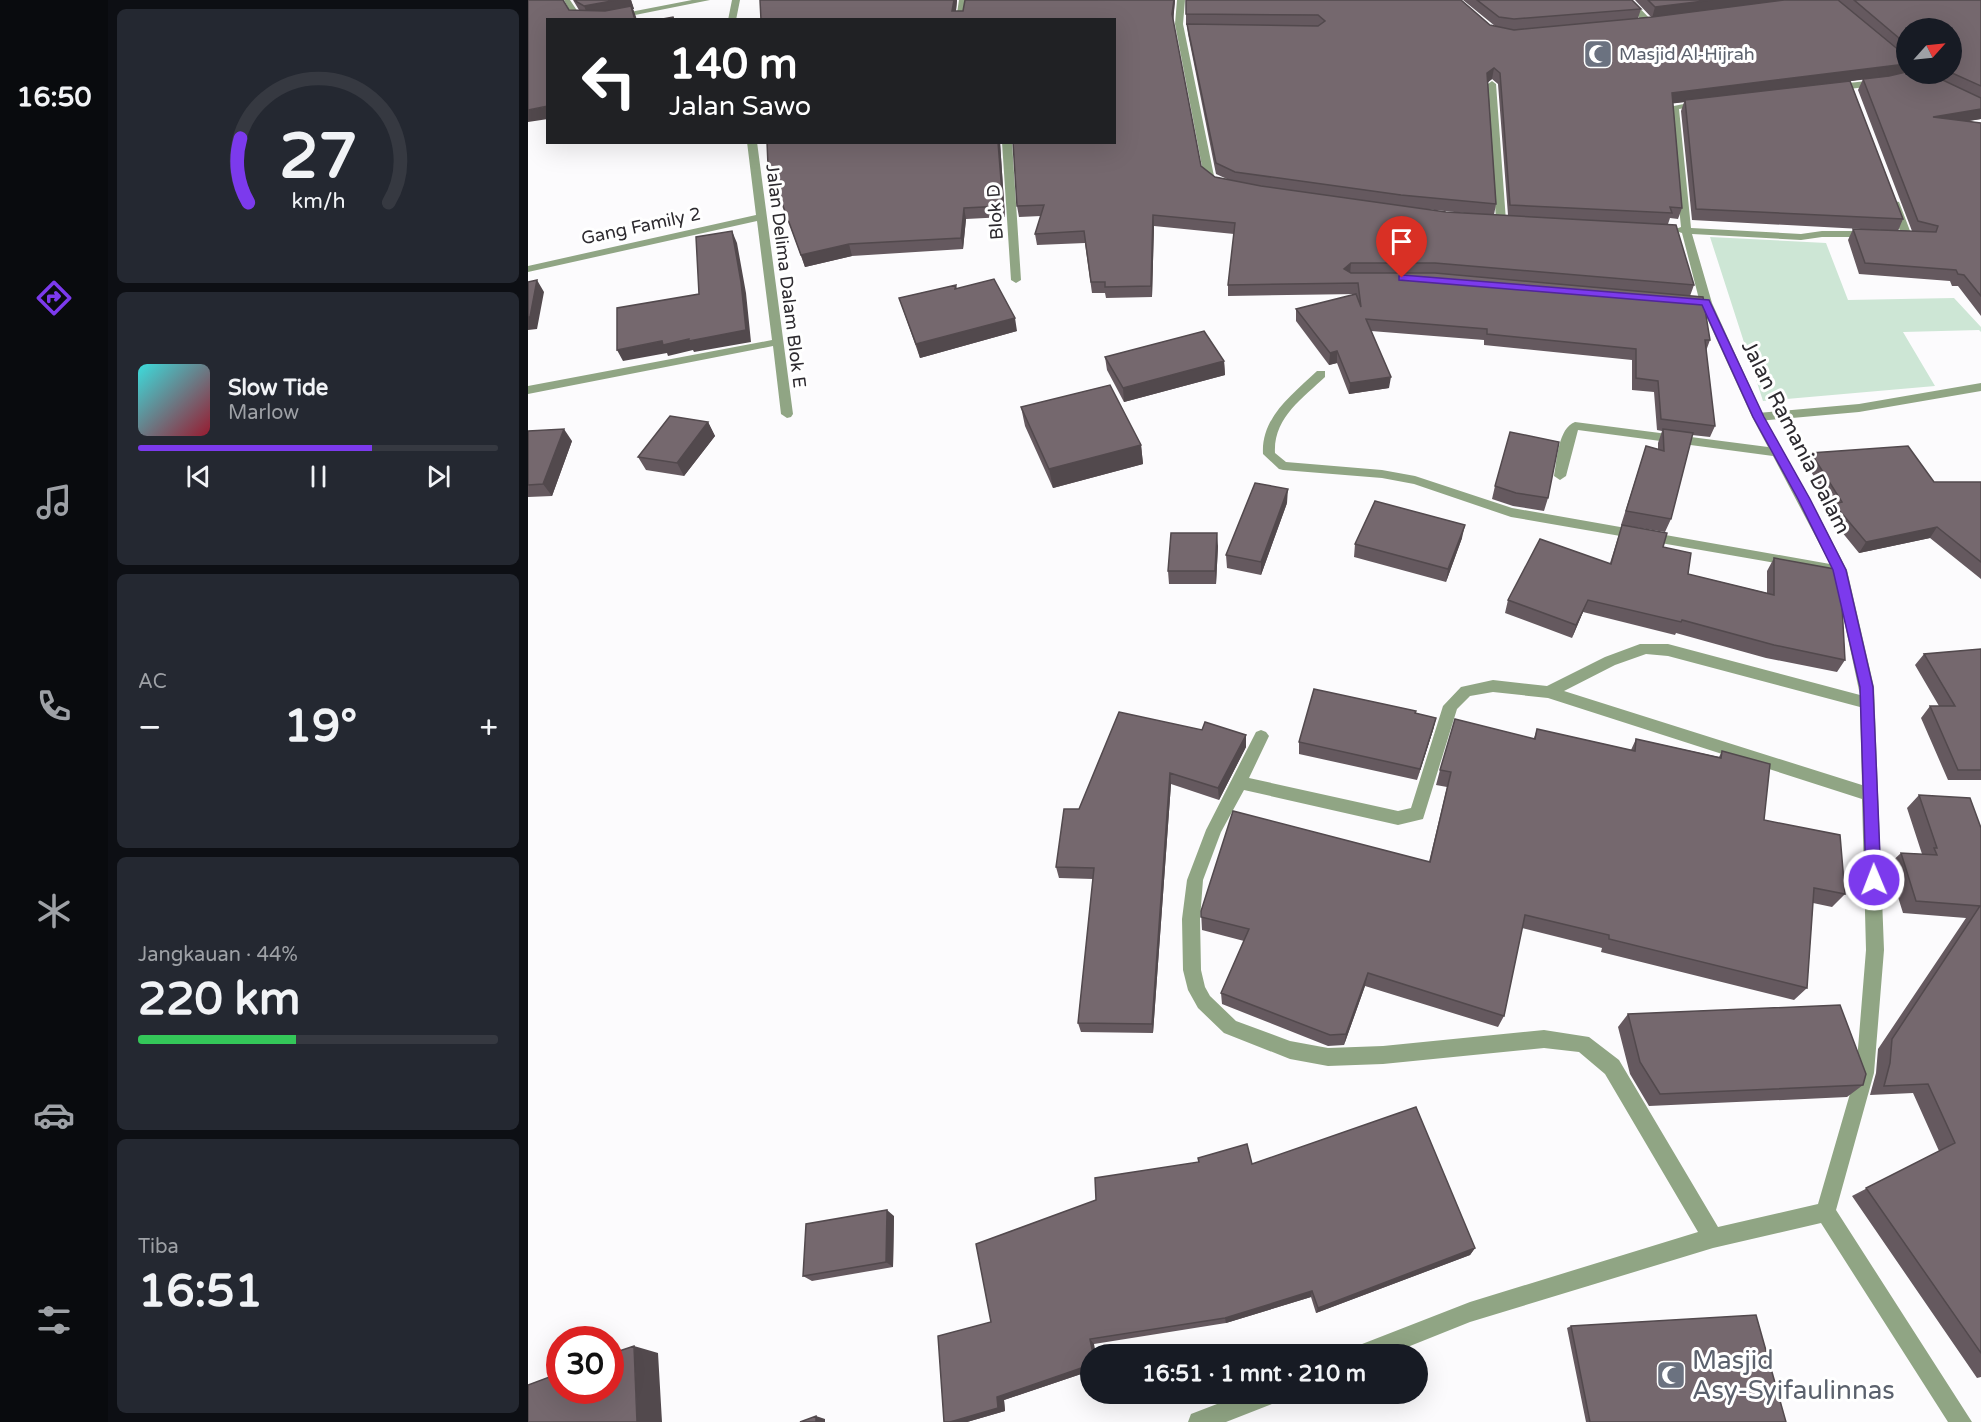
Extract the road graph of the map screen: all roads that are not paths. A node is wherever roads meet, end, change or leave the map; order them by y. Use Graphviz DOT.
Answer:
graph roads {
  1 [pos="706,0"];
  2 [pos="735,0"];
  3 [pos="963,0"];
  4 [pos="1182,0"];
  5 [pos="1627,0"];
  6 [pos="567,1"];
  7 [pos="580,18"];
  8 [pos="604,18"];
  9 [pos="732,18"];
  10 [pos="960,18"];
  11 [pos="1661,22"];
  12 [pos="1649,23"];
  13 [pos="1638,24"];
  14 [pos="1180,29"];
  15 [pos="1192,29"];
  16 [pos="1896,81"];
  17 [pos="1492,84"];
  18 [pos="1814,90"];
  19 [pos="1721,101"];
  20 [pos="752,144"];
  21 [pos="1008,144"];
  22 [pos="1230,186"];
  23 [pos="1891,193"];
  24 [pos="762,217"];
  25 [pos="1513,222"];
  26 [pos="1663,229"];
  27 [pos="1686,230"];
  28 [pos="1877,235"];
  29 [pos="1907,236"];
  30 [pos="528,269"];
  31 [pos="1016,280"];
  32 [pos="777,342"];
  33 [pos="1321,375"];
  34 [pos="1981,387"];
  35 [pos="528,390"];
  36 [pos="787,414"];
  37 [pos="1758,417"];
  38 [pos="1778,452"];
  39 [pos="1560,476"];
  40 [pos="1840,570"];
  41 [pos="1548,692"];
  42 [pos="1867,703"];
  43 [pos="1261,736"];
  44 [pos="1239,782"];
  45 [pos="1871,795"];
  46 [pos="1826,1212"];
  47 [pos="1713,1238"];
  48 [pos="1390,1344"];
  49 [pos="1246,1404"];
  50 [pos="1212,1419"];
  51 [pos="1961,1422"];
  1 -- 8 [label="street"];
  2 -- 9 [label="street"];
  3 -- 10 [label="street"];
  4 -- 14 [label="street"];
  5 -- 12 [label="street"];
  6 -- 7 [label="street"];
  11 -- 12 [label="street"];
  12 -- 13 [label="street"];
  14 -- 15 [label="street"];
  14 -- 22 [label="street"];
  16 -- 18 [label="street"];
  17 -- 25 [label="street"];
  19 -- 27 [label="street, Jalan Ramania Dalam"];
  20 -- 24 [label="street, Jalan Delima Dalam Blok E"];
  21 -- 31 [label="street, Blok D"];
  23 -- 29 [label="street"];
  24 -- 30 [label="street, Gang Family 2"];
  24 -- 32 [label="street, Jalan Delima Dalam Blok E"];
  26 -- 27 [label="street"];
  27 -- 28 [label="street"];
  27 -- 37 [label="street, Jalan Ramania Dalam"];
  32 -- 35 [label="street"];
  32 -- 36 [label="street, Jalan Delima Dalam Blok E"];
  33 -- 40 [label="street"];
  34 -- 37 [label="street"];
  37 -- 38 [label="street, Jalan Ramania Dalam"];
  38 -- 39 [label="street"];
  38 -- 40 [label="street, Jalan Ramania Dalam"];
  40 -- 42 [label="street, Jalan Ramania Dalam"];
  41 -- 42 [label="street"];
  41 -- 44 [label="street"];
  41 -- 45 [label="street"];
  42 -- 45 [label="street, Jalan Ramania Dalam"];
  43 -- 44 [label="street"];
  44 -- 47 [label="street"];
  45 -- 46 [label="street, Jalan Ramania Dalam"];
  46 -- 47 [label="street"];
  46 -- 51 [label="street"];
  47 -- 48 [label="street"];
  49 -- 50 [label="street"];
}
